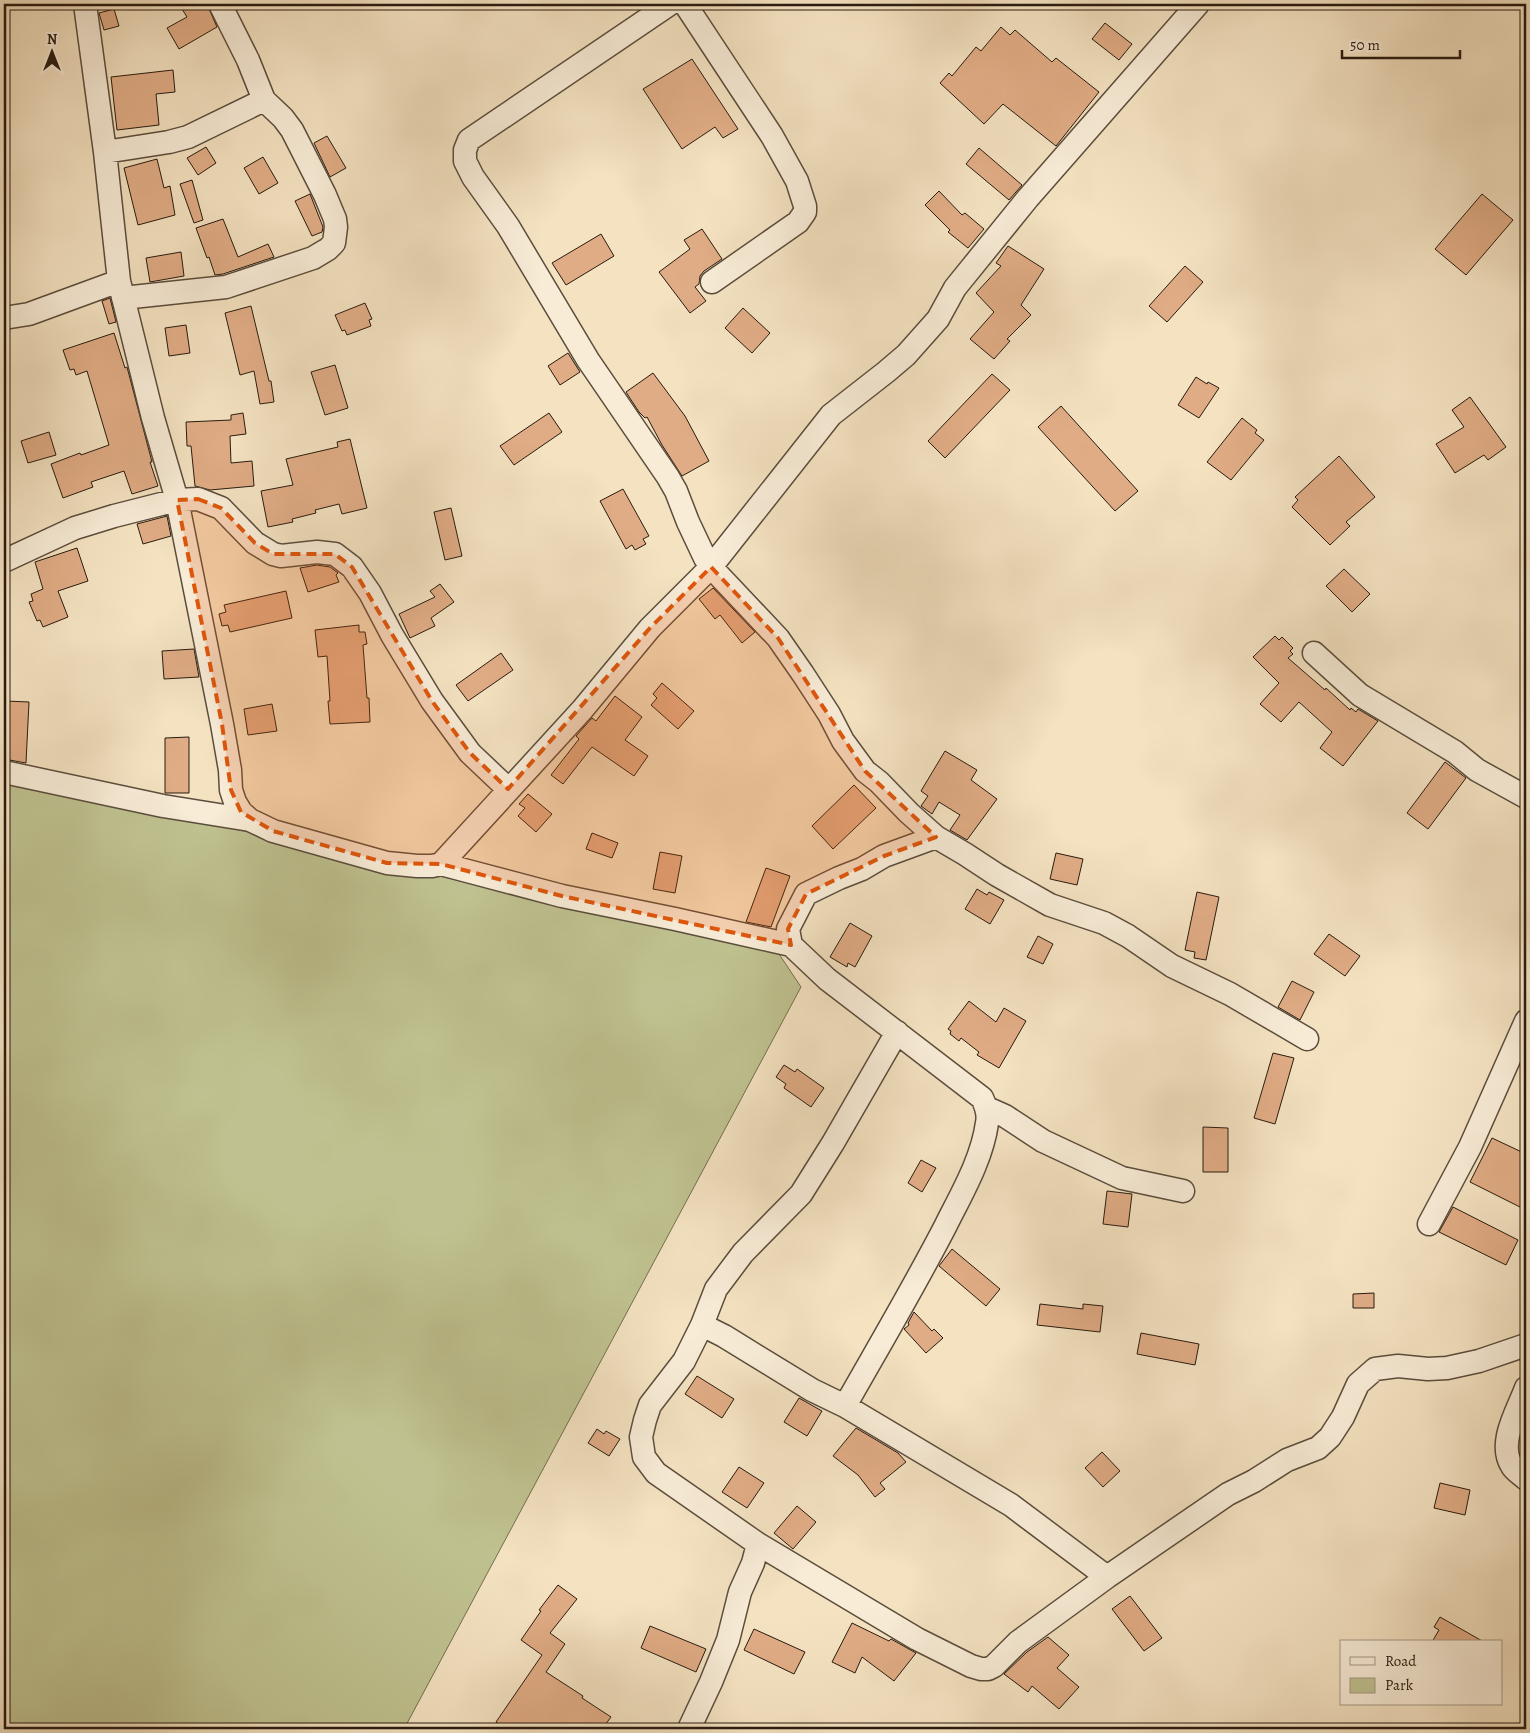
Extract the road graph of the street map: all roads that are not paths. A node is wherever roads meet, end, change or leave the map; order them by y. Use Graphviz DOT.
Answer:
graph roads {
  1 [pos="85,4"];
  2 [pos="220,4"];
  3 [pos="670,4"];
  4 [pos="684,4"];
  5 [pos="1198,4"];
  6 [pos="264,100"];
  7 [pos="105,152"];
  8 [pos="712,282"];
  9 [pos="121,290"];
  10 [pos="4,318"];
  11 [pos="177,500"];
  12 [pos="4,561"];
  13 [pos="711,567"];
  14 [pos="1314,653"];
  15 [pos="4,772"];
  16 [pos="508,789"];
  17 [pos="1526,796"];
  18 [pos="250,820"];
  19 [pos="936,837"];
  20 [pos="441,864"];
  21 [pos="791,945"];
  22 [pos="1526,1021"];
  23 [pos="897,1032"];
  24 [pos="1307,1039"];
  25 [pos="987,1108"];
  26 [pos="1183,1191"];
  27 [pos="1429,1224"];
  28 [pos="702,1325"];
  29 [pos="1526,1345"];
  30 [pos="1526,1388"];
  31 [pos="845,1406"];
  32 [pos="1526,1479"];
  33 [pos="758,1544"];
  34 [pos="1107,1577"];
  35 [pos="689,1729"];
  1 -- 7 [label="street"];
  2 -- 6 [label="street"];
  3 -- 13 [label="street"];
  4 -- 8 [label="street"];
  5 -- 13 [label="street"];
  6 -- 7 [label="street"];
  6 -- 9 [label="street"];
  7 -- 9 [label="street"];
  9 -- 10 [label="street"];
  9 -- 11 [label="street"];
  11 -- 12 [label="street"];
  11 -- 16 [label="street"];
  11 -- 18 [label="street"];
  13 -- 16 [label="street"];
  13 -- 19 [label="street"];
  14 -- 17 [label="street"];
  15 -- 18 [label="street"];
  16 -- 20 [label="street"];
  18 -- 20 [label="street"];
  19 -- 21 [label="street"];
  19 -- 24 [label="street"];
  20 -- 21 [label="street"];
  21 -- 23 [label="street"];
  22 -- 27 [label="street"];
  23 -- 25 [label="street"];
  23 -- 28 [label="street"];
  25 -- 26 [label="street"];
  25 -- 31 [label="street"];
  28 -- 31 [label="street"];
  28 -- 33 [label="street"];
  29 -- 34 [label="street"];
  30 -- 32 [label="street"];
  31 -- 34 [label="street"];
  33 -- 34 [label="street"];
  33 -- 35 [label="street"];
}
